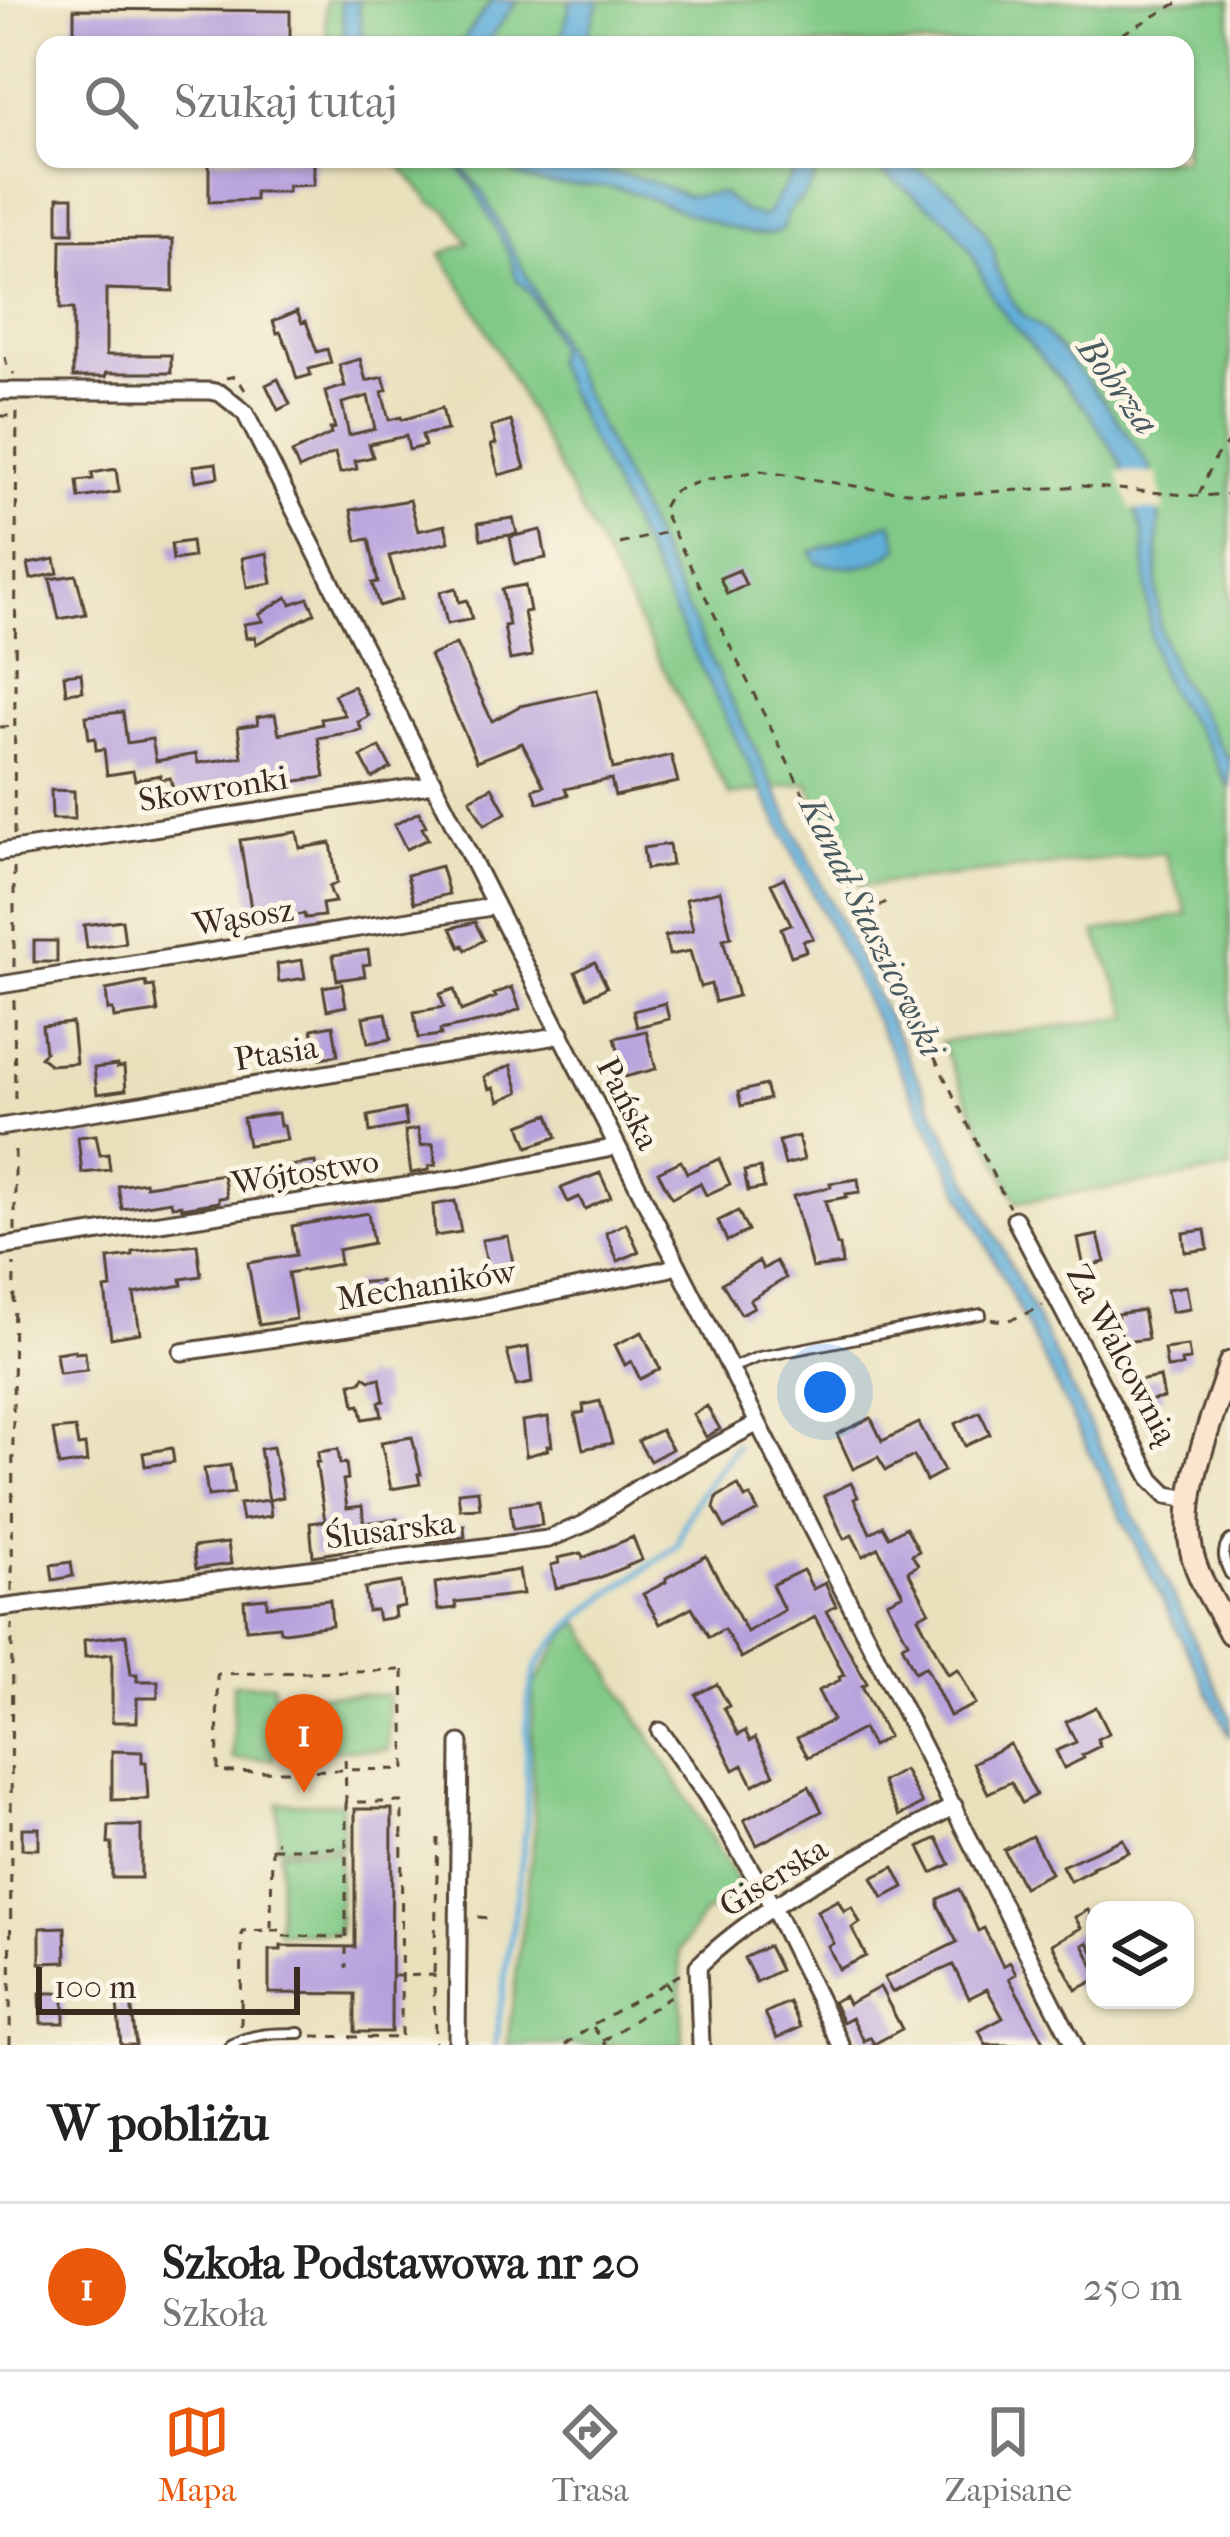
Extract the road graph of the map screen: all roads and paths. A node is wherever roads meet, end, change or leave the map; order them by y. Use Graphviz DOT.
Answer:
graph roads {
  1 [pos="1183,0"];
  2 [pos="1119,36"];
  3 [pos="4,357"];
  4 [pos="18,377"];
  5 [pos="0,392"];
  6 [pos="0,416"];
  7 [pos="16,416"];
  8 [pos="1230,440"];
  9 [pos="1230,494"];
  10 [pos="1198,496"];
  11 [pos="673,531"];
  12 [pos="620,544"];
  13 [pos="15,726"];
  14 [pos="0,727"];
  15 [pos="434,782"];
  16 [pos="0,852"];
  17 [pos="886,902"];
  18 [pos="494,903"];
  19 [pos="868,926"];
  20 [pos="0,985"];
  21 [pos="561,1032"];
  22 [pos="0,1127"];
  23 [pos="616,1144"];
  24 [pos="1015,1219"];
  25 [pos="0,1246"];
  26 [pos="677,1265"];
  27 [pos="1041,1306"];
  28 [pos="981,1314"];
  29 [pos="996,1321"];
  30 [pos="14,1347"];
  31 [pos="0,1348"];
  32 [pos="182,1352"];
  33 [pos="1230,1364"];
  34 [pos="730,1368"];
  35 [pos="758,1423"];
  36 [pos="1190,1499"];
  37 [pos="1230,1540"];
  38 [pos="1230,1574"];
  39 [pos="0,1609"];
  40 [pos="1230,1634"];
  41 [pos="660,1731"];
  42 [pos="460,1743"];
  43 [pos="346,1750"];
  44 [pos="346,1770"];
  45 [pos="346,1802"];
  46 [pos="954,1806"];
  47 [pos="438,1838"];
  48 [pos="278,1842"];
  49 [pos="346,1847"];
  50 [pos="272,1848"];
  51 [pos="773,1906"];
  52 [pos="271,1930"];
  53 [pos="346,1937"];
  54 [pos="698,1966"];
  55 [pos="346,1969"];
  56 [pos="437,1975"];
  57 [pos="392,1976"];
  58 [pos="401,1976"];
  59 [pos="665,1981"];
  60 [pos="592,2025"];
  61 [pos="300,2032"];
  62 [pos="241,2040"];
  63 [pos="604,2043"];
  64 [pos="231,2045"];
  65 [pos="435,2045"];
  66 [pos="457,2045"];
  67 [pos="565,2045"];
  68 [pos="701,2045"];
  69 [pos="841,2045"];
  70 [pos="1074,2045"];
  1 -- 2 [label="path"];
  3 -- 4 [label="path"];
  5 -- 15 [label="street, Pańska"];
  6 -- 7 [label="path"];
  8 -- 10 [label="path"];
  9 -- 10 [label="path"];
  10 -- 11 [label="path"];
  11 -- 12 [label="path"];
  11 -- 19 [label="path"];
  13 -- 14 [label="path"];
  15 -- 16 [label="street, Skowronki"];
  15 -- 18 [label="street, Pańska"];
  17 -- 19 [label="path"];
  18 -- 20 [label="street, Wąsosz"];
  18 -- 21 [label="street, Pańska"];
  19 -- 24 [label="path"];
  21 -- 22 [label="street, Ptasia"];
  21 -- 23 [label="street, Pańska"];
  23 -- 25 [label="street, Wójtostwo"];
  23 -- 26 [label="street, Pańska"];
  24 -- 36 [label="street, Za Walcownią"];
  26 -- 32 [label="street, Mechaników"];
  26 -- 34 [label="street, Pańska"];
  27 -- 29 [label="path"];
  28 -- 34 [label="lane"];
  30 -- 31 [label="path"];
  33 -- 36 [label="main road, Za Walcownią"];
  34 -- 35 [label="street, Pańska"];
  35 -- 39 [label="street, Ślusarska"];
  35 -- 46 [label="street, Pańska"];
  36 -- 40 [label="main road, Za Walcownią"];
  37 -- 38 [label="lane"];
  41 -- 51 [label="street"];
  42 -- 66 [label="street"];
  43 -- 44 [label="path"];
  44 -- 44 [label="path"];
  44 -- 45 [label="path"];
  45 -- 49 [label="path"];
  45 -- 58 [label="path"];
  46 -- 51 [label="street, Giserska"];
  46 -- 70 [label="street, Pańska"];
  47 -- 56 [label="path"];
  48 -- 50 [label="path"];
  49 -- 50 [label="path"];
  49 -- 53 [label="path"];
  50 -- 52 [label="path"];
  51 -- 54 [label="street, Giserska"];
  51 -- 69 [label="street"];
  52 -- 53 [label="path"];
  52 -- 62 [label="path"];
  53 -- 55 [label="path"];
  54 -- 59 [label="path"];
  54 -- 68 [label="street"];
  56 -- 58 [label="path"];
  56 -- 65 [label="path"];
  57 -- 58 [label="path"];
  58 -- 61 [label="path"];
  59 -- 60 [label="path"];
  59 -- 63 [label="path"];
  60 -- 63 [label="path"];
  60 -- 67 [label="path"];
  61 -- 62 [label="lane"];
  62 -- 64 [label="lane"];
}
